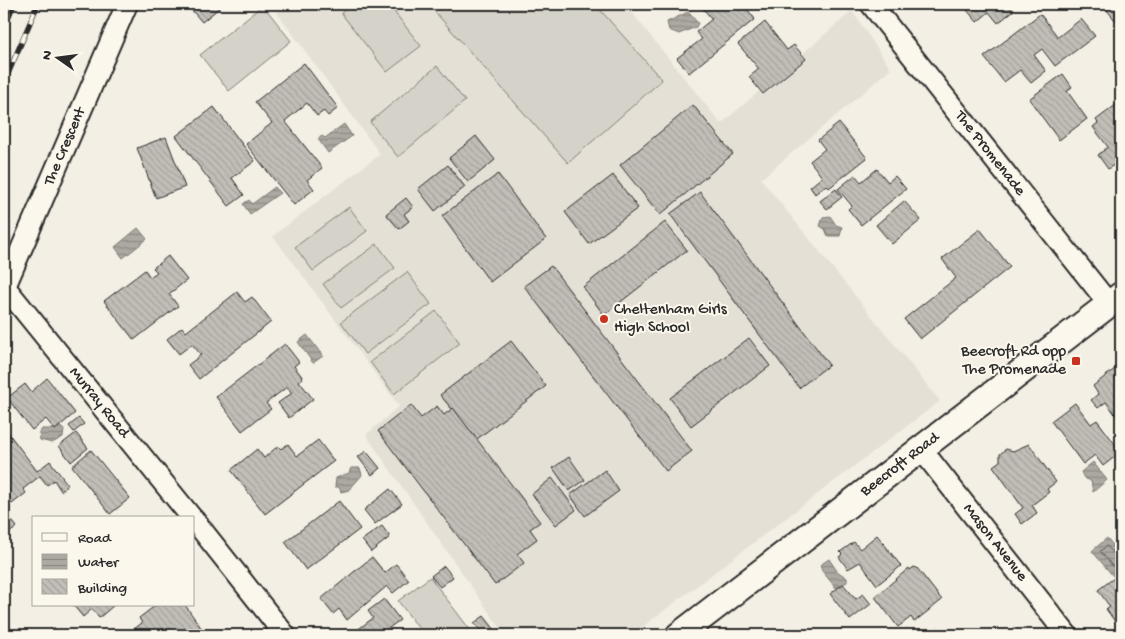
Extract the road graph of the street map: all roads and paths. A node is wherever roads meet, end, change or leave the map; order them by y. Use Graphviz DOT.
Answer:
graph roads {
  1 [pos="127,4"];
  2 [pos="871,4"];
  3 [pos="4,288"];
  4 [pos="1115,299"];
  5 [pos="922,450"];
  6 [pos="191,516"];
  7 [pos="195,522"];
  8 [pos="285,635"];
  9 [pos="679,635"];
  10 [pos="1067,635"];
  1 -- 3 [label="street, The Crescent"];
  2 -- 4 [label="street, The Promenade"];
  3 -- 6 [label="street, Murray Road"];
  4 -- 5 [label="main road, Beecroft Road"];
  5 -- 9 [label="main road, Beecroft Road"];
  5 -- 10 [label="street, Mason Avenue"];
  7 -- 8 [label="street, Murray Road"];
}
